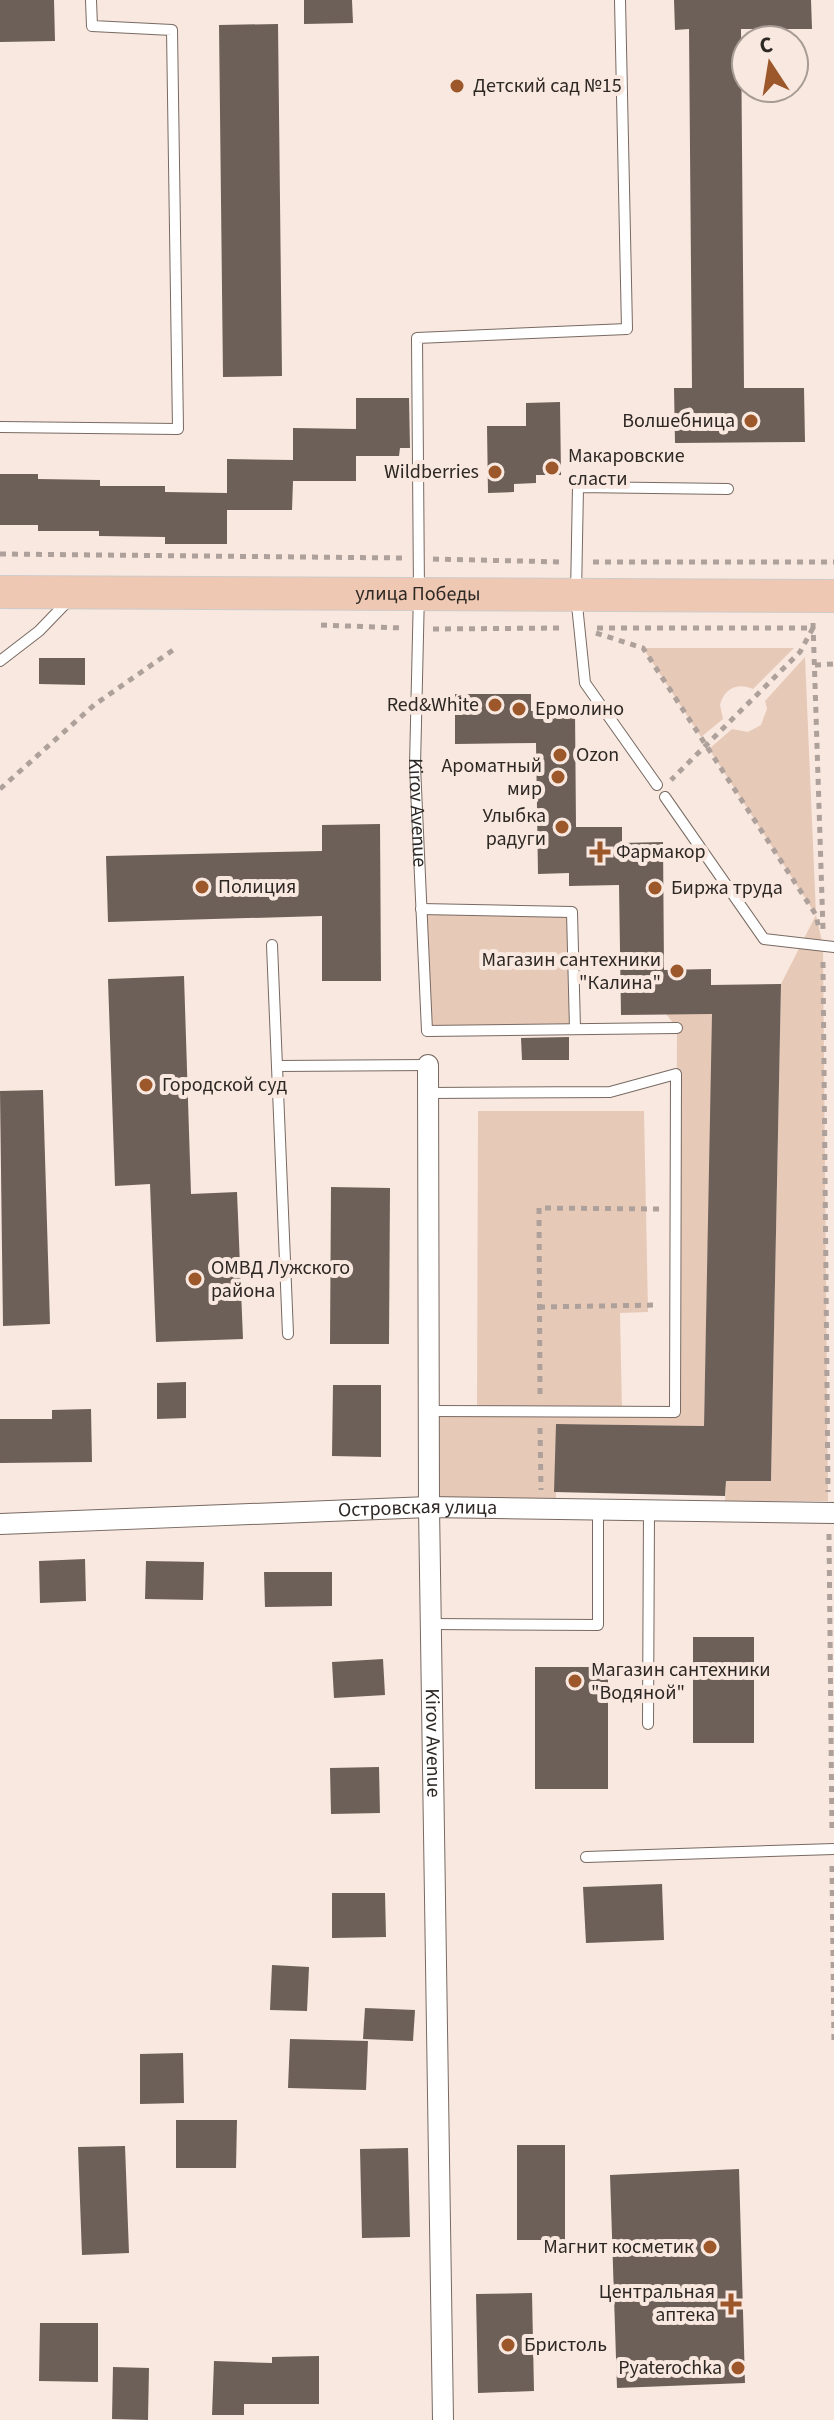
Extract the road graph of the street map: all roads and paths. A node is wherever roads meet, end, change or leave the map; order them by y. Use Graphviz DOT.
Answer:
graph roads {
  1 [pos="91,0"];
  2 [pos="620,0"];
  3 [pos="0,427"];
  4 [pos="728,489"];
  5 [pos="811,562"];
  6 [pos="78,591"];
  7 [pos="0,592"];
  8 [pos="419,592"];
  9 [pos="576,595"];
  10 [pos="823,596"];
  11 [pos="579,628"];
  12 [pos="813,628"];
  13 [pos="173,650"];
  14 [pos="0,661"];
  15 [pos="834,664"];
  16 [pos="815,665"];
  17 [pos="706,743"];
  18 [pos="670,782"];
  19 [pos="657,785"];
  20 [pos="0,789"];
  21 [pos="665,797"];
  22 [pos="421,909"];
  23 [pos="272,945"];
  24 [pos="828,946"];
  25 [pos="677,1028"];
  26 [pos="575,1029"];
  27 [pos="428,1065"];
  28 [pos="277,1066"];
  29 [pos="428,1093"];
  30 [pos="676,1209"];
  31 [pos="675,1305"];
  32 [pos="539,1307"];
  33 [pos="288,1334"];
  34 [pos="429,1411"];
  35 [pos="540,1412"];
  36 [pos="541,1500"];
  37 [pos="429,1507"];
  38 [pos="598,1509"];
  39 [pos="649,1510"];
  40 [pos="830,1514"];
  41 [pos="0,1524"];
  42 [pos="431,1624"];
  43 [pos="648,1724"];
  44 [pos="833,1850"];
  45 [pos="586,1857"];
  46 [pos="834,2045"];
  47 [pos="443,2420"];
  1 -- 3 [label="lane"];
  2 -- 8 [label="lane, Kirov Avenue"];
  4 -- 9 [label="lane"];
  5 -- 10 [label="path"];
  6 -- 7 [label="main road, улица Победы"];
  6 -- 8 [label="main road, улица Победы"];
  6 -- 14 [label="lane"];
  8 -- 9 [label="main road, улица Победы"];
  8 -- 22 [label="lane, Kirov Avenue"];
  9 -- 10 [label="main road, улица Победы"];
  9 -- 11 [label="lane"];
  10 -- 12 [label="path"];
  11 -- 17 [label="path"];
  11 -- 19 [label="lane"];
  12 -- 16 [label="path"];
  12 -- 17 [label="path"];
  13 -- 20 [label="path"];
  15 -- 16 [label="path"];
  16 -- 24 [label="path"];
  17 -- 18 [label="path"];
  17 -- 24 [label="path"];
  21 -- 24 [label="lane"];
  22 -- 26 [label="lane"];
  22 -- 26 [label="lane, Kirov Avenue"];
  23 -- 28 [label="lane"];
  24 -- 40 [label="path"];
  25 -- 26 [label="lane"];
  27 -- 28 [label="lane"];
  27 -- 29 [label="street, Kirov Avenue"];
  28 -- 33 [label="lane"];
  29 -- 30 [label="lane"];
  29 -- 34 [label="street, Kirov Avenue"];
  30 -- 31 [label="lane"];
  30 -- 32 [label="path"];
  31 -- 32 [label="path"];
  31 -- 35 [label="lane"];
  32 -- 35 [label="path"];
  34 -- 35 [label="lane"];
  34 -- 37 [label="street, Kirov Avenue"];
  35 -- 36 [label="path"];
  37 -- 38 [label="street, Островская улица"];
  37 -- 41 [label="street, Островская улица"];
  37 -- 42 [label="street, Kirov Avenue"];
  38 -- 39 [label="street, Островская улица"];
  38 -- 42 [label="lane"];
  39 -- 40 [label="street, Островская улица"];
  39 -- 43 [label="lane"];
  40 -- 44 [label="path"];
  42 -- 47 [label="street, Kirov Avenue"];
  44 -- 45 [label="lane"];
  44 -- 46 [label="path"];
}
